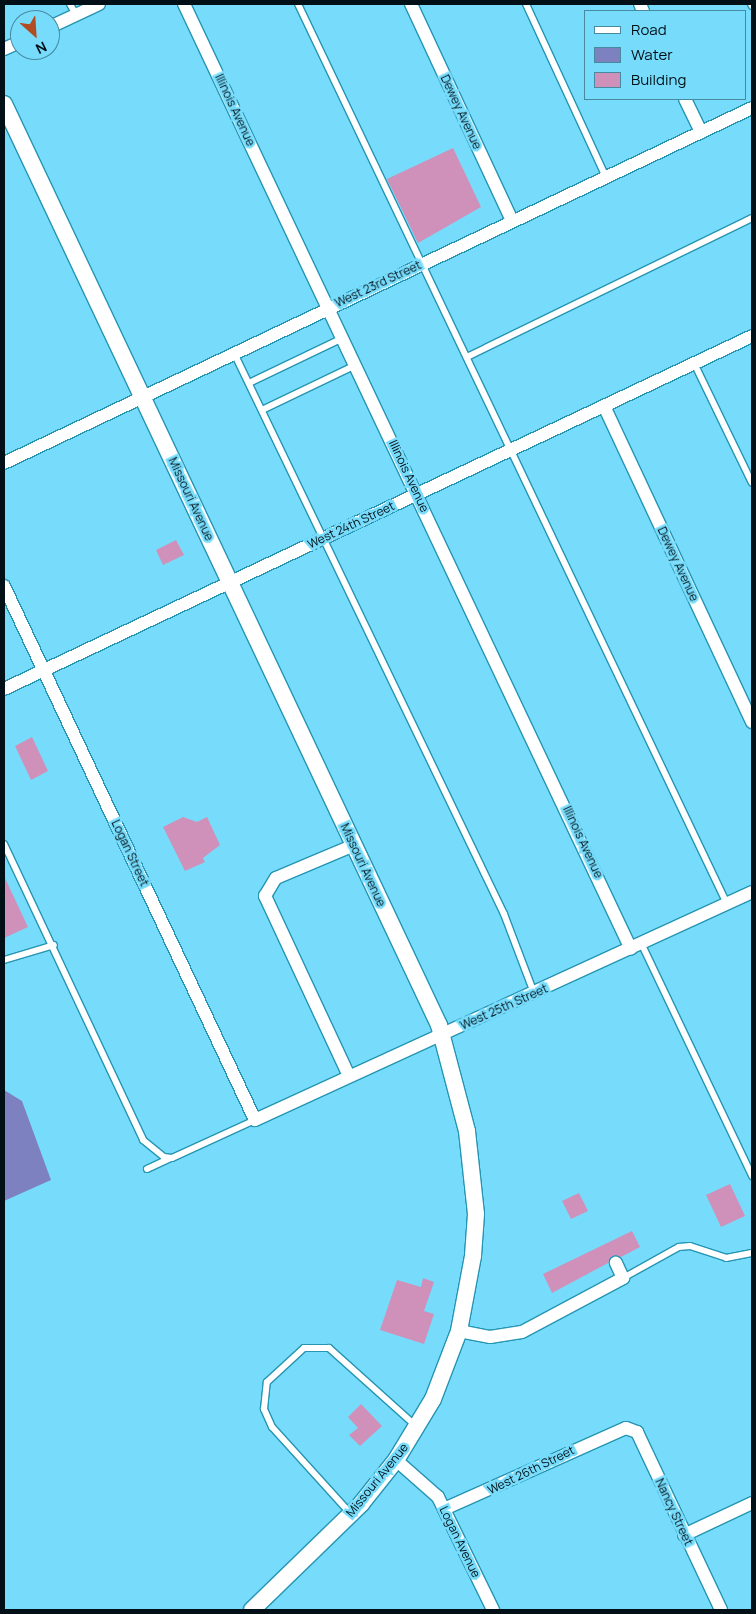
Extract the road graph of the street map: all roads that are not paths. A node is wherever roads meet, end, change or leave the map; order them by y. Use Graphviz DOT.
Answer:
graph roads {
  1 [pos="99,4"];
  2 [pos="184,4"];
  3 [pos="298,4"];
  4 [pos="411,4"];
  5 [pos="526,4"];
  6 [pos="73,9"];
  7 [pos="60,19"];
  8 [pos="685,100"];
  9 [pos="4,104"];
  10 [pos="752,108"];
  11 [pos="701,132"];
  12 [pos="606,177"];
  13 [pos="752,218"];
  14 [pos="512,221"];
  15 [pos="423,263"];
  16 [pos="328,308"];
  17 [pos="752,336"];
  18 [pos="343,338"];
  19 [pos="234,352"];
  20 [pos="467,357"];
  21 [pos="694,364"];
  22 [pos="356,365"];
  23 [pos="249,383"];
  24 [pos="142,396"];
  25 [pos="604,406"];
  26 [pos="262,410"];
  27 [pos="512,449"];
  28 [pos="4,463"];
  29 [pos="752,483"];
  30 [pos="417,494"];
  31 [pos="324,538"];
  32 [pos="230,582"];
  33 [pos="4,586"];
  34 [pos="43,669"];
  35 [pos="4,688"];
  36 [pos="752,722"];
  37 [pos="4,844"];
  38 [pos="354,845"];
  39 [pos="752,892"];
  40 [pos="727,904"];
  41 [pos="54,945"];
  42 [pos="637,947"];
  43 [pos="4,960"];
  44 [pos="535,994"];
  45 [pos="442,1034"];
  46 [pos="349,1076"];
  47 [pos="255,1120"];
  48 [pos="172,1158"];
  49 [pos="148,1169"];
  50 [pos="752,1176"];
  51 [pos="752,1253"];
  52 [pos="616,1263"];
  53 [pos="624,1278"];
  54 [pos="459,1331"];
  55 [pos="417,1427"];
  56 [pos="617,1429"];
  57 [pos="396,1460"];
  58 [pos="752,1503"];
  59 [pos="444,1509"];
  60 [pos="350,1514"];
  61 [pos="684,1535"];
  62 [pos="252,1610"];
  63 [pos="493,1610"];
  64 [pos="721,1610"];
  1 -- 6 [label="street"];
  2 -- 16 [label="street, Illinois Avenue"];
  3 -- 15 [label="lane"];
  4 -- 14 [label="street, Dewey Avenue"];
  5 -- 12 [label="lane"];
  6 -- 7 [label="street"];
  8 -- 11 [label="street"];
  9 -- 24 [label="street, Missouri Avenue"];
  10 -- 11 [label="street, West 23rd Street"];
  11 -- 12 [label="street, West 23rd Street"];
  12 -- 14 [label="street, West 23rd Street"];
  13 -- 20 [label="lane"];
  14 -- 15 [label="street, West 23rd Street"];
  15 -- 16 [label="street, West 23rd Street"];
  15 -- 20 [label="lane"];
  16 -- 18 [label="street, Illinois Avenue"];
  16 -- 19 [label="street, West 23rd Street"];
  17 -- 21 [label="street, West 24th Street"];
  18 -- 22 [label="street, Illinois Avenue"];
  18 -- 23 [label="lane"];
  19 -- 23 [label="lane"];
  19 -- 24 [label="street, West 23rd Street"];
  20 -- 27 [label="lane"];
  21 -- 25 [label="street, West 24th Street"];
  21 -- 29 [label="lane"];
  22 -- 26 [label="lane"];
  22 -- 30 [label="street, Illinois Avenue"];
  23 -- 26 [label="lane"];
  24 -- 28 [label="street, West 23rd Street"];
  24 -- 32 [label="street, Missouri Avenue"];
  25 -- 27 [label="street, West 24th Street"];
  25 -- 36 [label="street, Dewey Avenue"];
  26 -- 31 [label="lane"];
  27 -- 30 [label="street, West 24th Street"];
  27 -- 40 [label="lane"];
  30 -- 31 [label="street, West 24th Street"];
  30 -- 42 [label="street, Illinois Avenue"];
  31 -- 32 [label="street, West 24th Street"];
  31 -- 44 [label="lane"];
  32 -- 34 [label="street, West 24th Street"];
  32 -- 38 [label="street, Missouri Avenue"];
  33 -- 34 [label="street, Logan Street"];
  34 -- 35 [label="street, West 24th Street"];
  34 -- 47 [label="street, Logan Street"];
  37 -- 41 [label="lane"];
  38 -- 45 [label="street, Missouri Avenue"];
  38 -- 46 [label="street"];
  39 -- 40 [label="street, West 25th Street"];
  40 -- 42 [label="street, West 25th Street"];
  41 -- 43 [label="lane"];
  41 -- 48 [label="lane"];
  42 -- 44 [label="street, West 25th Street"];
  42 -- 50 [label="lane"];
  44 -- 45 [label="street, West 25th Street"];
  45 -- 46 [label="street, West 25th Street"];
  45 -- 54 [label="street, Missouri Avenue"];
  46 -- 47 [label="street, West 25th Street"];
  47 -- 48 [label="lane"];
  48 -- 49 [label="lane"];
  51 -- 53 [label="lane"];
  52 -- 53 [label="street"];
  53 -- 54 [label="street"];
  54 -- 55 [label="street, Missouri Avenue"];
  55 -- 57 [label="street, Missouri Avenue"];
  55 -- 60 [label="lane"];
  56 -- 59 [label="street, West 26th Street"];
  56 -- 61 [label="street, Nancy Street"];
  57 -- 59 [label="street, Logan Avenue"];
  57 -- 60 [label="street, Missouri Avenue"];
  58 -- 61 [label="street"];
  59 -- 63 [label="street, Logan Avenue"];
  60 -- 62 [label="street, Missouri Avenue"];
  61 -- 64 [label="street, Nancy Street"];
}
